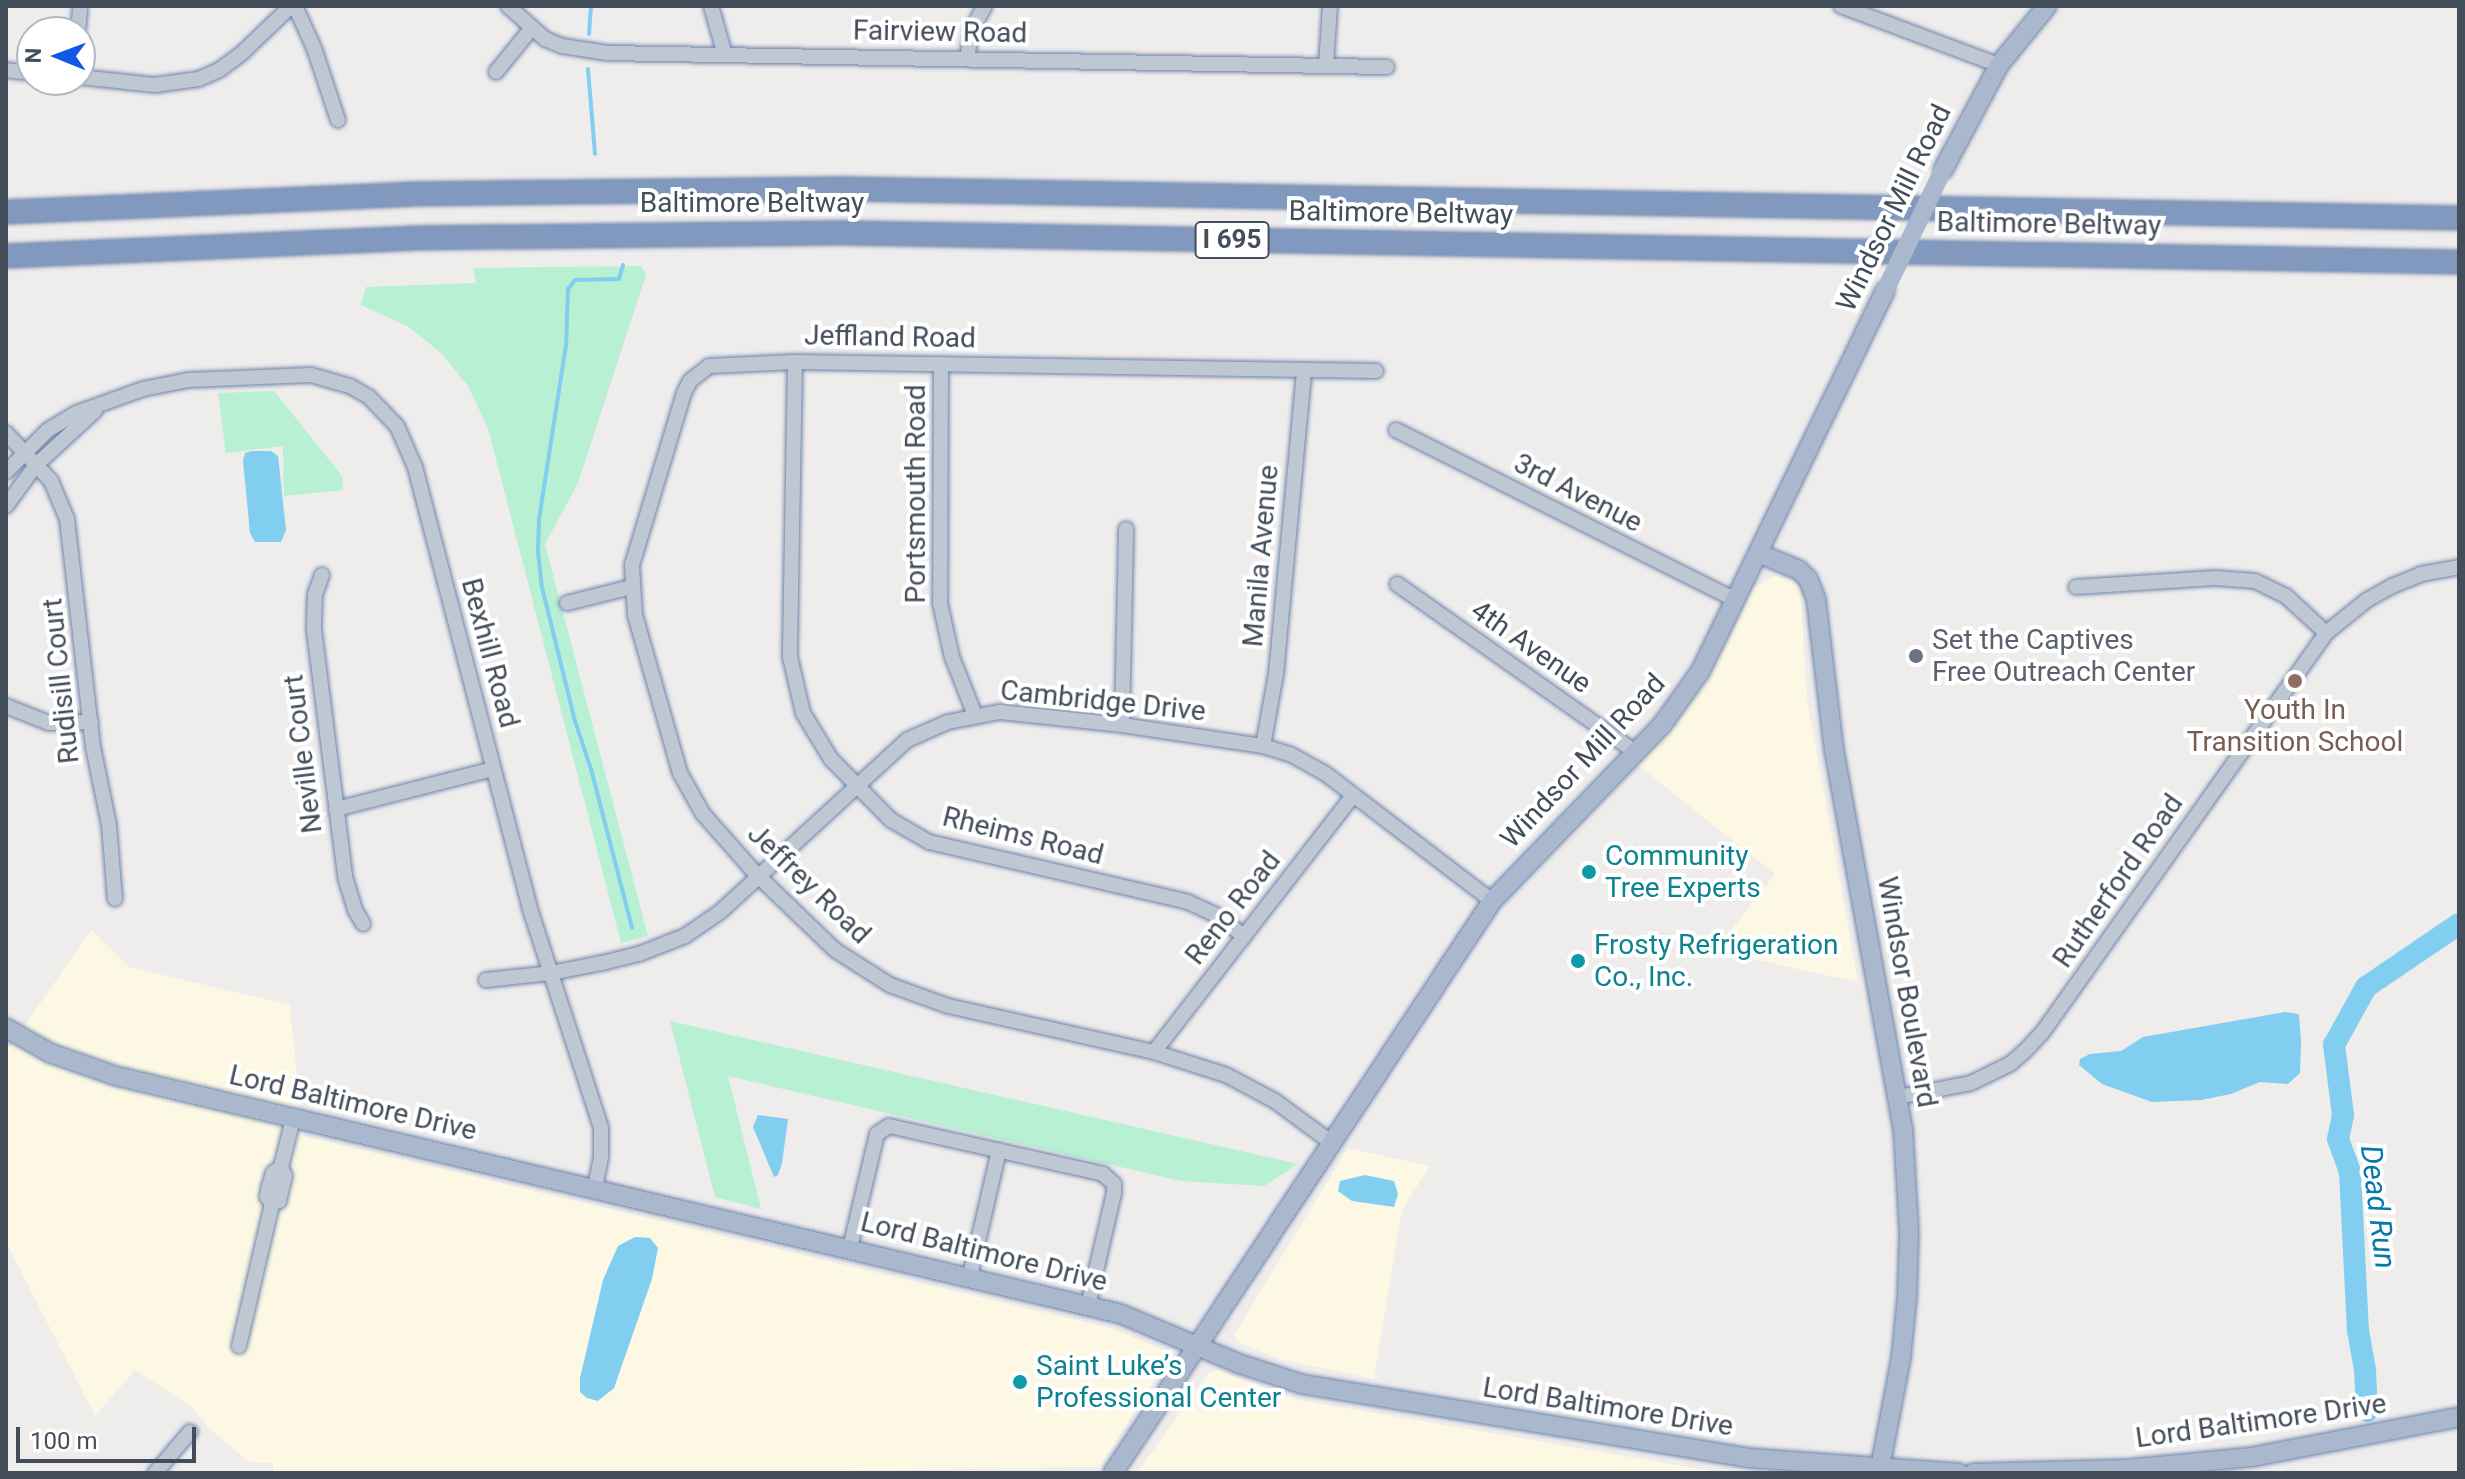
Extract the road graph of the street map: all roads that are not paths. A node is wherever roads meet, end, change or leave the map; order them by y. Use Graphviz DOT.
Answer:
graph roads {
  1 [pos="293,6"];
  2 [pos="508,6"];
  3 [pos="711,6"];
  4 [pos="985,6"];
  5 [pos="1330,6"];
  6 [pos="1841,6"];
  7 [pos="2047,6"];
  8 [pos="80,8"];
  9 [pos="79,16"];
  10 [pos="531,29"];
  11 [pos="725,55"];
  12 [pos="967,58"];
  13 [pos="1326,65"];
  14 [pos="1999,65"];
  15 [pos="1387,67"];
  16 [pos="496,72"];
  17 [pos="96,79"];
  18 [pos="338,120"];
  19 [pos="6,212"];
  20 [pos="2459,218"];
  21 [pos="6,256"];
  22 [pos="2459,262"];
  23 [pos="795,362"];
  24 [pos="941,364"];
  25 [pos="1304,370"];
  26 [pos="1376,371"];
  27 [pos="112,399"];
  28 [pos="1396,430"];
  29 [pos="6,433"];
  30 [pos="24,451"];
  31 [pos="36,465"];
  32 [pos="6,472"];
  33 [pos="6,506"];
  34 [pos="1126,529"];
  35 [pos="1760,554"];
  36 [pos="2459,567"];
  37 [pos="322,575"];
  38 [pos="1397,584"];
  39 [pos="631,587"];
  40 [pos="2076,587"];
  41 [pos="1737,601"];
  42 [pos="567,603"];
  43 [pos="2326,633"];
  44 [pos="6,706"];
  45 [pos="975,715"];
  46 [pos="91,722"];
  47 [pos="1122,725"];
  48 [pos="1263,746"];
  49 [pos="1635,752"];
  50 [pos="493,769"];
  51 [pos="854,785"];
  52 [pos="1353,795"];
  53 [pos="336,809"];
  54 [pos="757,875"];
  55 [pos="115,899"];
  56 [pos="1492,901"];
  57 [pos="363,924"];
  58 [pos="1244,936"];
  59 [pos="551,973"];
  60 [pos="486,980"];
  61 [pos="6,1028"];
  62 [pos="1154,1052"];
  63 [pos="1898,1097"];
  64 [pos="293,1119"];
  65 [pos="1332,1143"];
  66 [pos="999,1150"];
  67 [pos="595,1187"];
  68 [pos="850,1248"];
  69 [pos="970,1276"];
  70 [pos="1088,1306"];
  71 [pos="239,1346"];
  72 [pos="1199,1346"];
  73 [pos="2459,1417"];
  74 [pos="190,1432"];
  75 [pos="1879,1471"];
  76 [pos="155,1473"];
  77 [pos="1113,1473"];
  78 [pos="1959,1473"];
  79 [pos="1973,1473"];
  1 -- 17 [label="street"];
  1 -- 18 [label="street"];
  2 -- 10 [label="street, Fairview Road"];
  3 -- 11 [label="street"];
  4 -- 12 [label="street"];
  5 -- 13 [label="street"];
  6 -- 14 [label="street"];
  7 -- 14 [label="main road, Windsor Mill Road"];
  8 -- 9 [label="street"];
  10 -- 11 [label="street, Fairview Road"];
  10 -- 16 [label="street"];
  11 -- 12 [label="street, Fairview Road"];
  12 -- 13 [label="street, Fairview Road"];
  13 -- 15 [label="street, Fairview Road"];
  14 -- 35 [label="main road, Windsor Mill Road, bridge"];
  19 -- 20 [label="highway, Baltimore Beltway / I 695"];
  21 -- 22 [label="highway, Baltimore Beltway / I 695"];
  23 -- 24 [label="street, Jeffland Road"];
  23 -- 39 [label="street, Jeffland Road"];
  23 -- 51 [label="street, Rheims Road"];
  24 -- 25 [label="street, Jeffland Road"];
  24 -- 45 [label="street, Portsmouth Road"];
  25 -- 26 [label="street, Jeffland Road"];
  25 -- 48 [label="street, Manila Avenue"];
  27 -- 30 [label="street, Bexhill Road"];
  27 -- 31 [label="street, Bexhill Road"];
  27 -- 50 [label="street, Bexhill Road"];
  28 -- 41 [label="street, 3rd Avenue"];
  29 -- 30 [label="street, Rudisill Court"];
  30 -- 31 [label="street, Rudisill Court"];
  30 -- 32 [label="street, Bexhill Road"];
  31 -- 33 [label="street, Bexhill Road"];
  31 -- 46 [label="street, Rudisill Court"];
  34 -- 47 [label="street"];
  35 -- 41 [label="main road, Windsor Mill Road"];
  35 -- 63 [label="main road, Windsor Boulevard"];
  36 -- 43 [label="street, Rutherford Road"];
  37 -- 53 [label="street, Neville Court"];
  38 -- 49 [label="street, 4th Avenue"];
  39 -- 42 [label="street"];
  39 -- 54 [label="street, Jeffrey Road"];
  40 -- 43 [label="street"];
  41 -- 49 [label="main road, Windsor Mill Road"];
  43 -- 63 [label="street, Rutherford Road"];
  44 -- 46 [label="street"];
  45 -- 47 [label="street, Cambridge Drive"];
  45 -- 51 [label="street, Cambridge Drive"];
  46 -- 55 [label="street, Rudisill Court"];
  47 -- 48 [label="street, Cambridge Drive"];
  48 -- 52 [label="street, Cambridge Drive"];
  49 -- 56 [label="main road, Windsor Mill Road"];
  50 -- 53 [label="street"];
  50 -- 59 [label="street, Bexhill Road"];
  51 -- 54 [label="street, Cambridge Drive"];
  51 -- 58 [label="street, Rheims Road"];
  52 -- 56 [label="street, Cambridge Drive"];
  52 -- 58 [label="street, Reno Road"];
  53 -- 57 [label="street, Neville Court"];
  54 -- 59 [label="street, Cambridge Drive"];
  54 -- 62 [label="street, Jeffrey Road"];
  56 -- 65 [label="main road, Windsor Mill Road"];
  58 -- 62 [label="street, Reno Road"];
  59 -- 60 [label="street, Cambridge Drive"];
  59 -- 67 [label="street, Bexhill Road"];
  61 -- 64 [label="main road, Lord Baltimore Drive"];
  62 -- 65 [label="street, Jeffrey Road"];
  63 -- 75 [label="main road, Windsor Boulevard"];
  64 -- 67 [label="main road, Lord Baltimore Drive"];
  64 -- 71 [label="street"];
  65 -- 72 [label="main road, Windsor Mill Road"];
  66 -- 68 [label="street"];
  66 -- 69 [label="street"];
  66 -- 70 [label="street"];
  67 -- 68 [label="main road, Lord Baltimore Drive"];
  68 -- 69 [label="main road, Lord Baltimore Drive"];
  69 -- 70 [label="main road, Lord Baltimore Drive"];
  70 -- 72 [label="main road, Lord Baltimore Drive"];
  72 -- 75 [label="main road, Lord Baltimore Drive"];
  72 -- 77 [label="main road, Windsor Mill Road"];
  73 -- 79 [label="main road, Lord Baltimore Drive"];
  74 -- 76 [label="street"];
  75 -- 78 [label="main road, Lord Baltimore Drive"];
}
